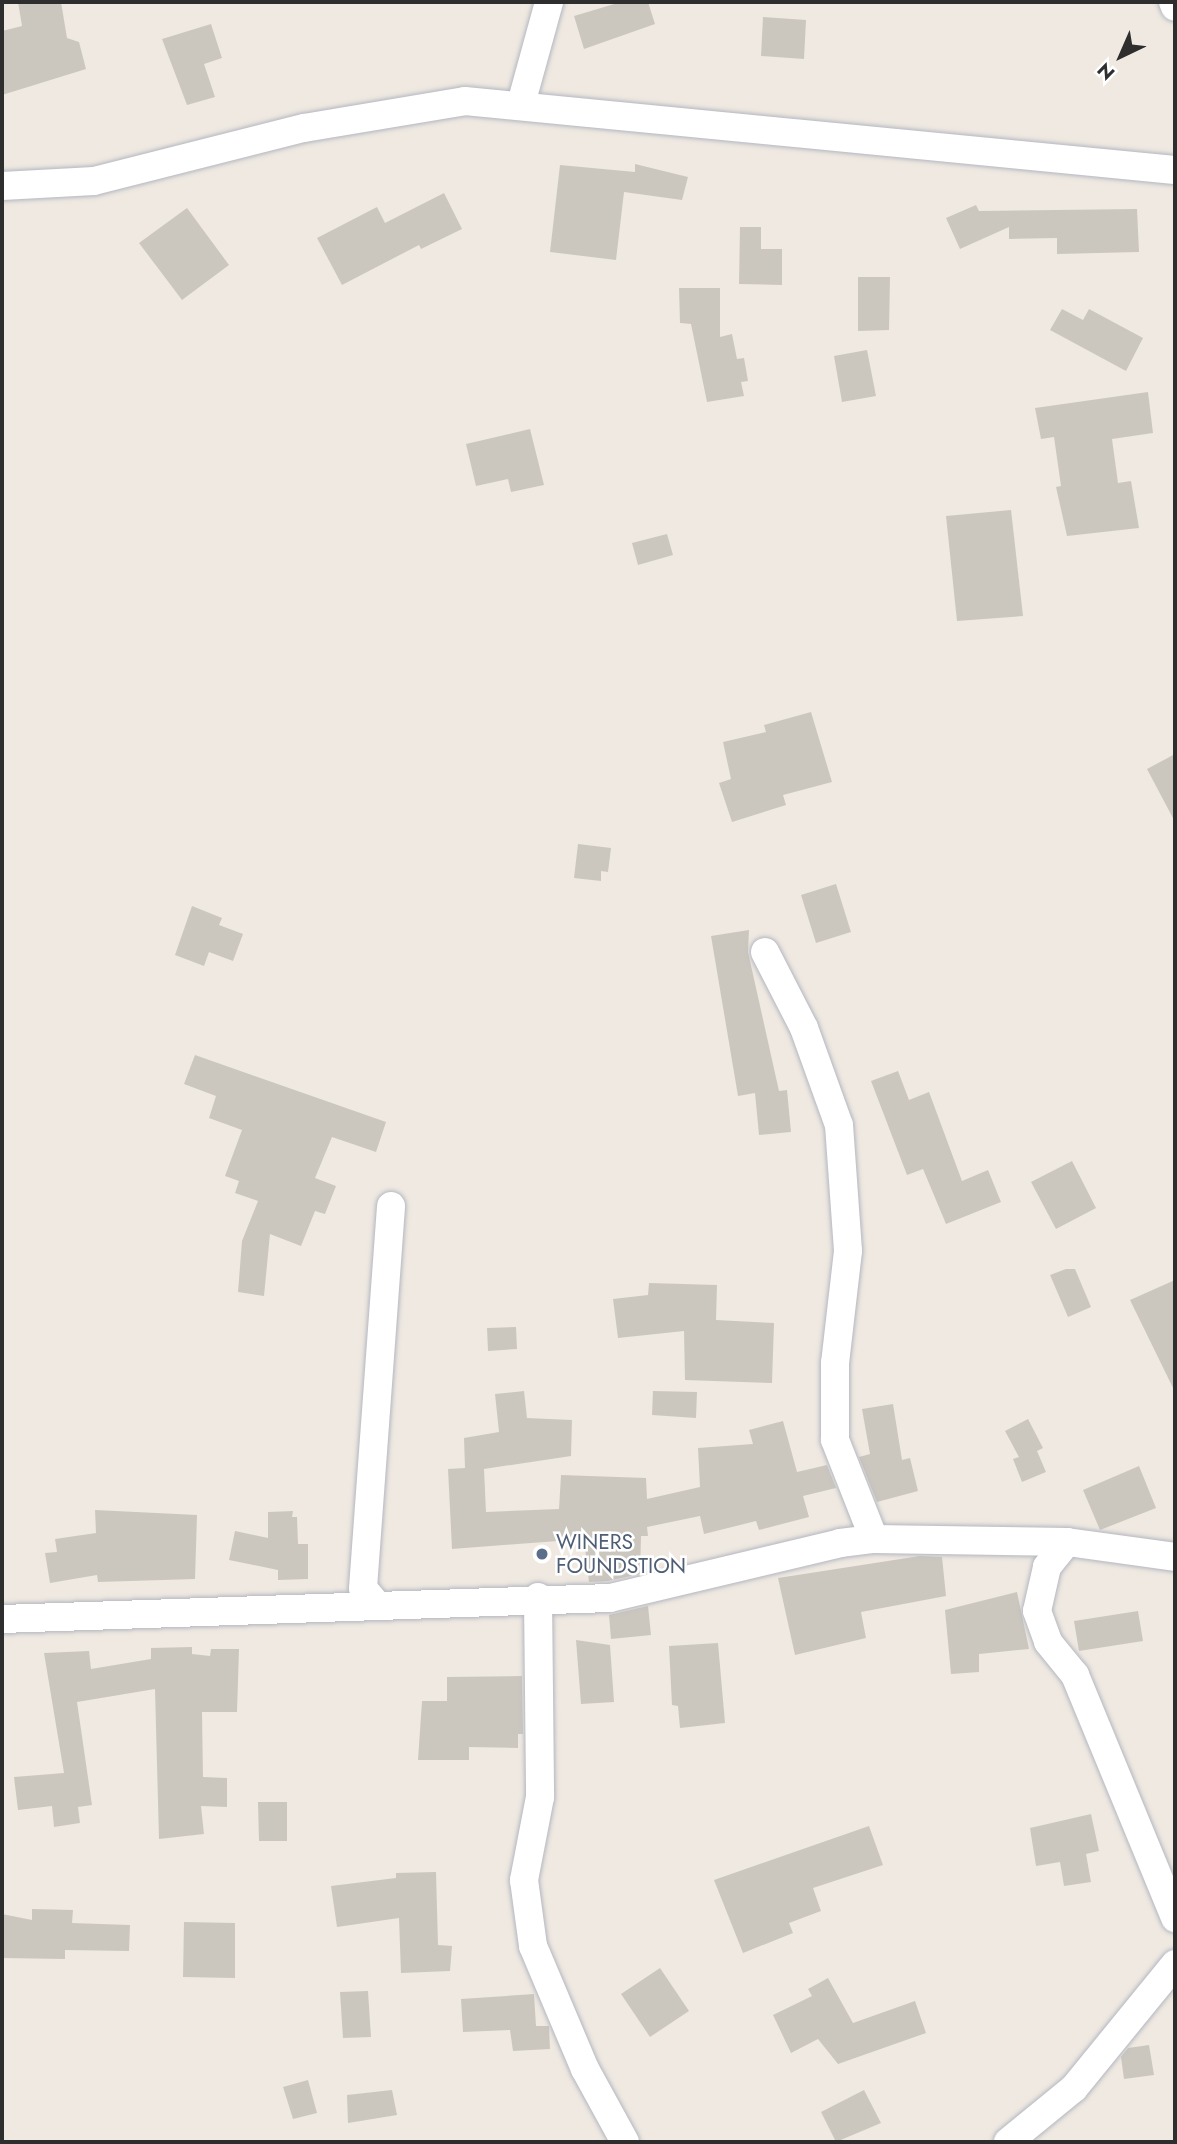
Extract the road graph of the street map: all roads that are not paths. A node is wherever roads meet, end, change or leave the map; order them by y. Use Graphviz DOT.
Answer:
graph roads {
  1 [pos="549,2"];
  2 [pos="1174,2"];
  3 [pos="1175,7"];
  4 [pos="521,104"];
  5 [pos="1175,170"];
  6 [pos="2,186"];
  7 [pos="765,952"];
  8 [pos="391,1206"];
  9 [pos="874,1539"];
  10 [pos="1067,1542"];
  11 [pos="1175,1557"];
  12 [pos="538,1597"];
  13 [pos="378,1606"];
  14 [pos="2,1619"];
  15 [pos="1175,1918"];
  16 [pos="1175,1964"];
  17 [pos="625,2142"];
  18 [pos="1008,2142"];
  1 -- 4 [label="street"];
  2 -- 3 [label="street"];
  4 -- 5 [label="street"];
  4 -- 6 [label="street"];
  7 -- 9 [label="street"];
  8 -- 13 [label="street"];
  9 -- 10 [label="street"];
  9 -- 12 [label="street"];
  10 -- 11 [label="street"];
  10 -- 15 [label="street"];
  12 -- 13 [label="street"];
  12 -- 17 [label="street"];
  13 -- 14 [label="street"];
  16 -- 18 [label="street"];
}
